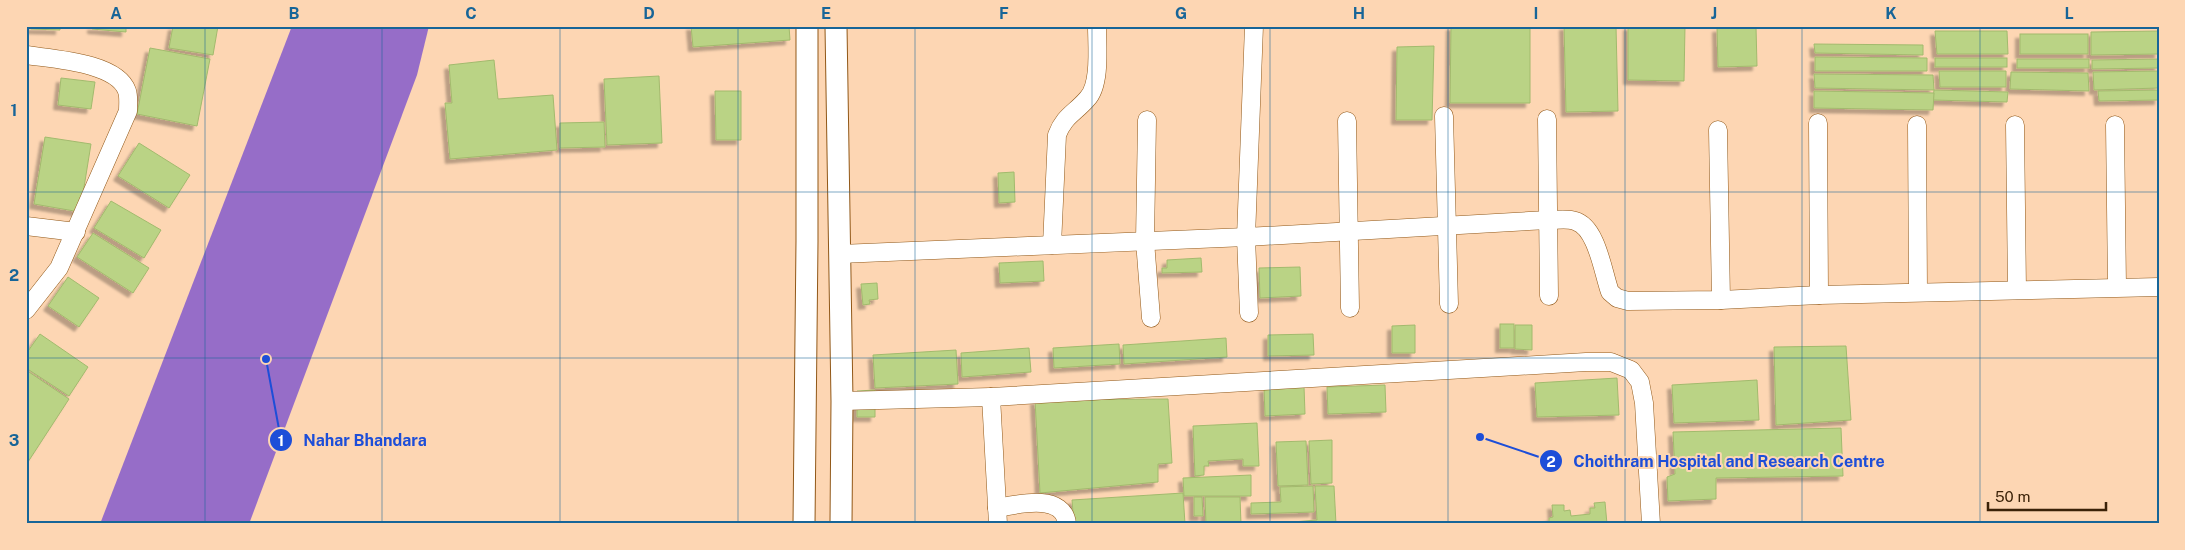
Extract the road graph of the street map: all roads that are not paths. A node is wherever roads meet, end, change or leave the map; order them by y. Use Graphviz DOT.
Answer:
graph roads {
  1 [pos="807,26"];
  2 [pos="836,26"];
  3 [pos="1097,26"];
  4 [pos="1254,26"];
  5 [pos="26,56"];
  6 [pos="1444,116"];
  7 [pos="1547,119"];
  8 [pos="1147,120"];
  9 [pos="1347,121"];
  10 [pos="1818,123"];
  11 [pos="1917,125"];
  12 [pos="2015,125"];
  13 [pos="2115,125"];
  14 [pos="1718,130"];
  15 [pos="1548,220"];
  16 [pos="26,226"];
  17 [pos="1447,226"];
  18 [pos="76,232"];
  19 [pos="1348,232"];
  20 [pos="1246,237"];
  21 [pos="1145,241"];
  22 [pos="1052,245"];
  23 [pos="840,254"];
  24 [pos="2118,287"];
  25 [pos="2159,287"];
  26 [pos="2017,290"];
  27 [pos="1918,292"];
  28 [pos="1819,295"];
  29 [pos="1550,296"];
  30 [pos="1721,300"];
  31 [pos="1449,304"];
  32 [pos="1350,308"];
  33 [pos="26,310"];
  34 [pos="1249,313"];
  35 [pos="1151,318"];
  36 [pos="991,397"];
  37 [pos="842,401"];
  38 [pos="998,516"];
  39 [pos="804,524"];
  40 [pos="841,524"];
  41 [pos="1067,524"];
  42 [pos="1651,524"];
  1 -- 39 [label="main road"];
  2 -- 23 [label="main road"];
  3 -- 22 [label="street"];
  4 -- 20 [label="street"];
  5 -- 18 [label="street"];
  6 -- 17 [label="street"];
  7 -- 15 [label="street"];
  8 -- 21 [label="street"];
  9 -- 19 [label="street"];
  10 -- 28 [label="street"];
  11 -- 27 [label="street"];
  12 -- 26 [label="street"];
  13 -- 24 [label="street"];
  14 -- 30 [label="street"];
  15 -- 17 [label="street"];
  15 -- 29 [label="street"];
  15 -- 30 [label="street"];
  16 -- 18 [label="street"];
  17 -- 19 [label="street"];
  17 -- 31 [label="street"];
  18 -- 33 [label="street"];
  19 -- 20 [label="street"];
  19 -- 32 [label="street"];
  20 -- 21 [label="street"];
  20 -- 34 [label="street"];
  21 -- 22 [label="street"];
  21 -- 35 [label="street"];
  22 -- 23 [label="street"];
  23 -- 37 [label="main road"];
  24 -- 25 [label="street"];
  24 -- 26 [label="street"];
  26 -- 27 [label="street"];
  27 -- 28 [label="street"];
  28 -- 30 [label="street"];
  36 -- 37 [label="street"];
  36 -- 38 [label="street"];
  36 -- 42 [label="street"];
  37 -- 40 [label="main road"];
  38 -- 41 [label="street"];
}
